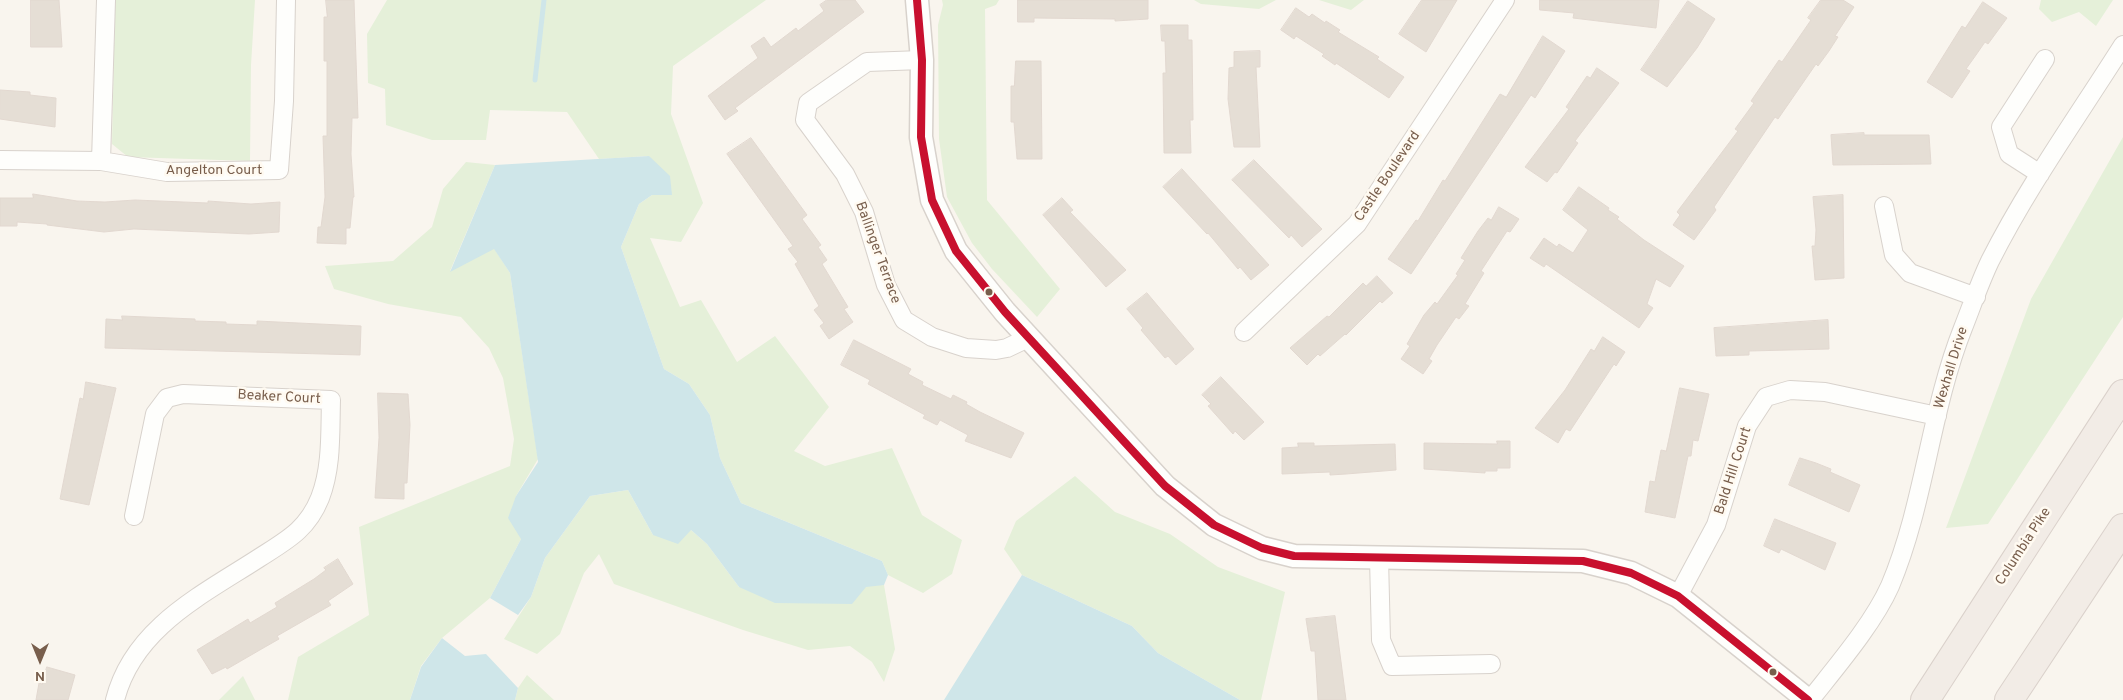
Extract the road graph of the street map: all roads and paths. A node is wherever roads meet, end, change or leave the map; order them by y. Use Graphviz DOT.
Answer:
graph roads {
  1 [pos="106,0"];
  2 [pos="286,0"];
  3 [pos="917,0"];
  4 [pos="1505,0"];
  5 [pos="2123,45"];
  6 [pos="2045,59"];
  7 [pos="922,60"];
  8 [pos="0,160"];
  9 [pos="100,161"];
  10 [pos="2040,174"];
  11 [pos="1884,206"];
  12 [pos="1976,297"];
  13 [pos="1244,332"];
  14 [pos="1028,338"];
  15 [pos="2123,394"];
  16 [pos="1937,416"];
  17 [pos="134,516"];
  18 [pos="2123,528"];
  19 [pos="1379,558"];
  20 [pos="1678,596"];
  21 [pos="1491,664"];
  22 [pos="114,700"];
  23 [pos="1809,700"];
  24 [pos="1925,700"];
  25 [pos="2009,700"];
  1 -- 9 [label="street"];
  2 -- 9 [label="street, Angelton Court"];
  3 -- 7 [label="street"];
  4 -- 13 [label="street, Castle Boulevard"];
  5 -- 10 [label="street, Wexhall Drive"];
  6 -- 10 [label="street"];
  7 -- 14 [label="street"];
  7 -- 14 [label="street, Ballinger Terrace"];
  8 -- 9 [label="street, Angelton Court"];
  10 -- 12 [label="street, Wexhall Drive"];
  11 -- 12 [label="street"];
  12 -- 16 [label="street, Wexhall Drive"];
  14 -- 19 [label="street"];
  15 -- 24 [label="highway, Columbia Pike"];
  16 -- 20 [label="street, Bald Hill Court"];
  16 -- 23 [label="street, Wexhall Drive"];
  17 -- 22 [label="street, Beaker Court"];
  18 -- 25 [label="highway"];
  19 -- 20 [label="street"];
  19 -- 21 [label="street"];
  20 -- 23 [label="street"];
}
